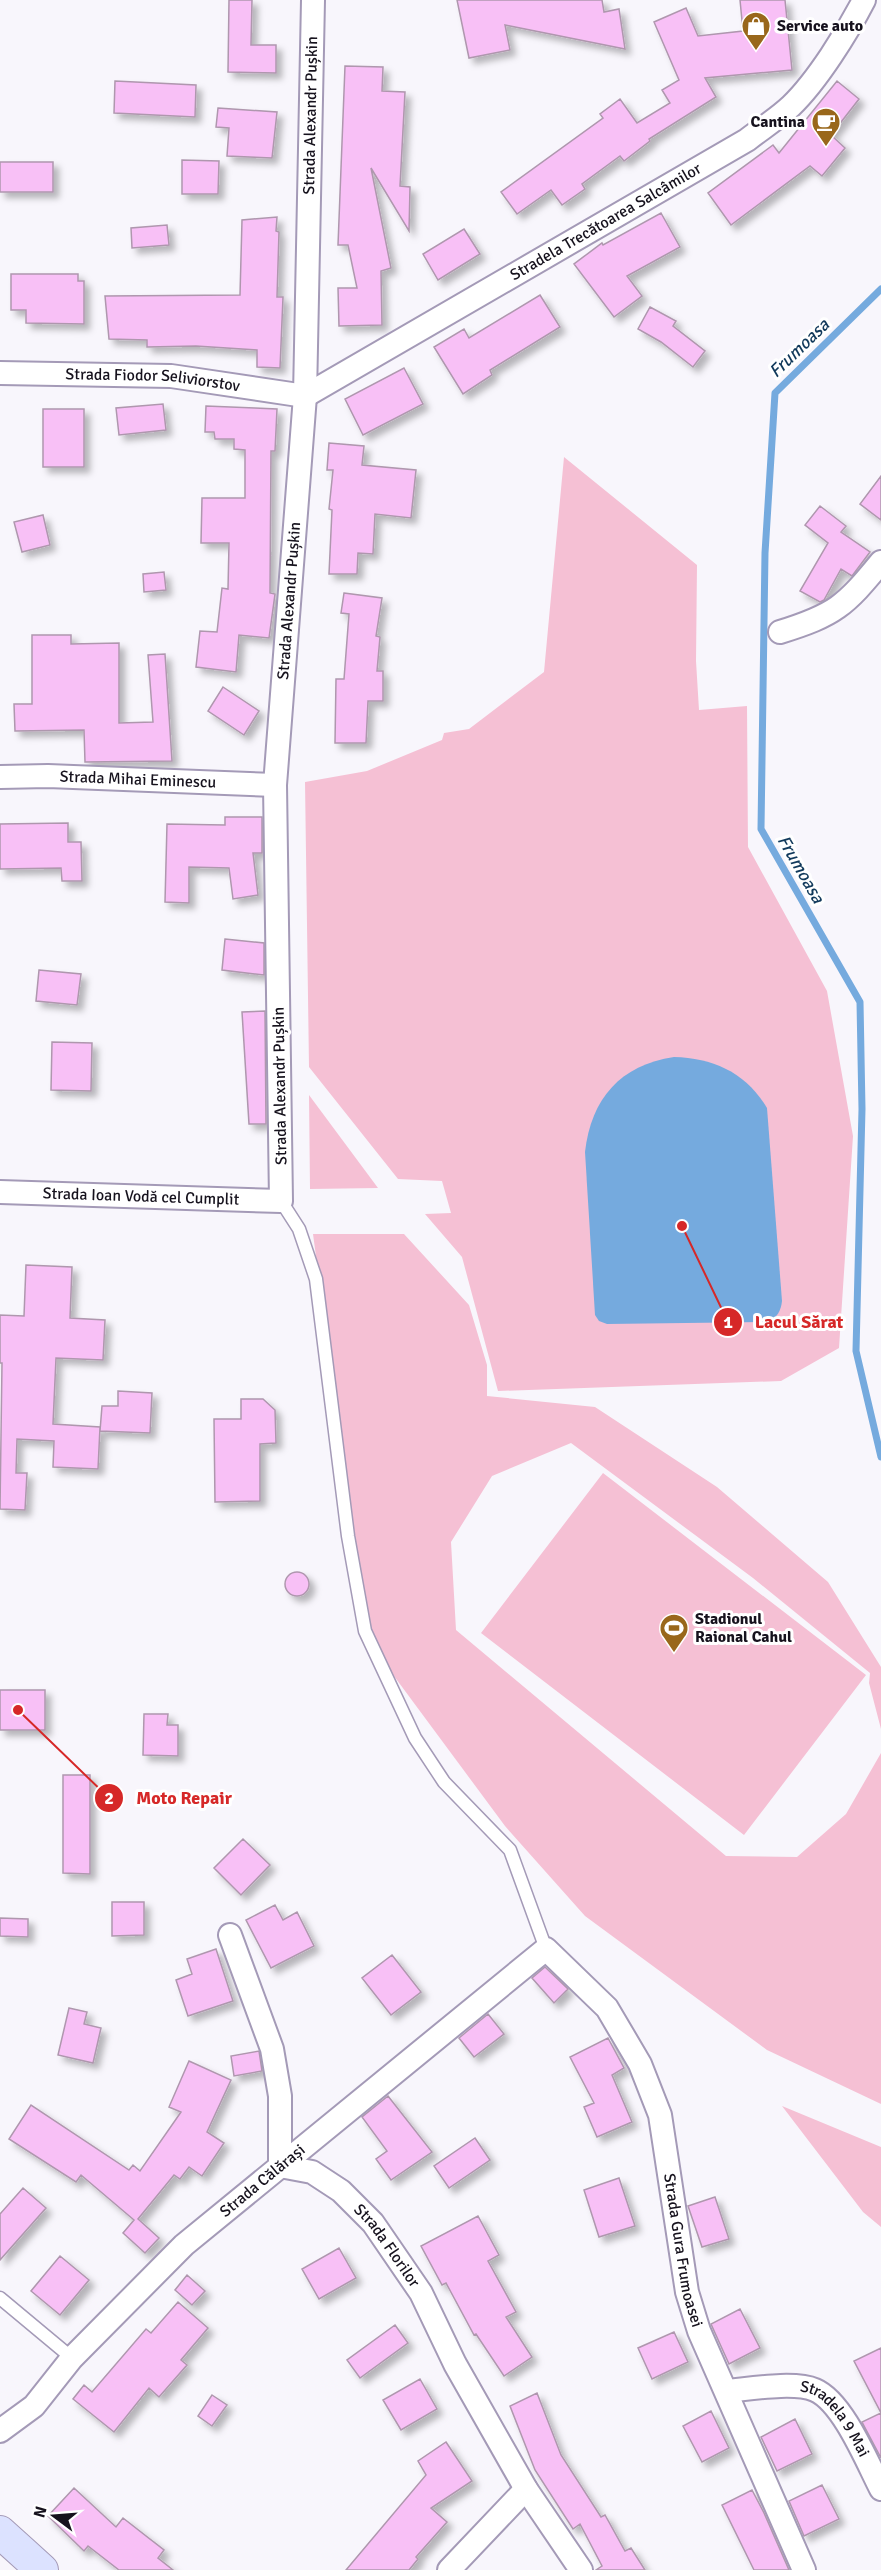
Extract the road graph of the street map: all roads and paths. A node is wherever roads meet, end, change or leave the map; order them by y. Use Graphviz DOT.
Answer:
graph roads {
  1 [pos="313,0"];
  2 [pos="864,0"];
  3 [pos="0,373"];
  4 [pos="305,396"];
  5 [pos="881,562"];
  6 [pos="780,632"];
  7 [pos="0,777"];
  8 [pos="275,785"];
  9 [pos="0,1192"];
  10 [pos="282,1201"];
  11 [pos="230,1935"];
  12 [pos="546,1949"];
  13 [pos="280,2166"];
  14 [pos="0,2298"];
  15 [pos="72,2358"];
  16 [pos="727,2391"];
  17 [pos="0,2431"];
  18 [pos="881,2489"];
  19 [pos="526,2490"];
  20 [pos="0,2532"];
  21 [pos="42,2570"];
  22 [pos="449,2570"];
  23 [pos="581,2570"];
  24 [pos="804,2570"];
  1 -- 4 [label="street, Strada Alexandr Pușkin"];
  2 -- 4 [label="street, Stradela Trecătoarea Salcâmilor"];
  3 -- 4 [label="street, Strada Fiodor Seliviorstov"];
  4 -- 8 [label="street, Strada Alexandr Pușkin"];
  5 -- 6 [label="street"];
  7 -- 8 [label="street, Strada Mihai Eminescu"];
  8 -- 10 [label="street, Strada Alexandr Pușkin"];
  9 -- 10 [label="street, Strada Ioan Vodă cel Cumplit"];
  10 -- 12 [label="lane"];
  11 -- 13 [label="street"];
  12 -- 13 [label="street, Strada Călărași"];
  12 -- 16 [label="street, Strada Gura Frumoasei"];
  13 -- 15 [label="street, Strada Călărași"];
  13 -- 19 [label="street, Strada Florilor"];
  14 -- 15 [label="lane"];
  15 -- 17 [label="street, Strada Călărași"];
  16 -- 18 [label="street, Stradela 9 Mai"];
  16 -- 24 [label="street, Strada Gura Frumoasei"];
  19 -- 22 [label="street"];
  19 -- 23 [label="street, Strada Florilor"];
  20 -- 21 [label="street"];
}
